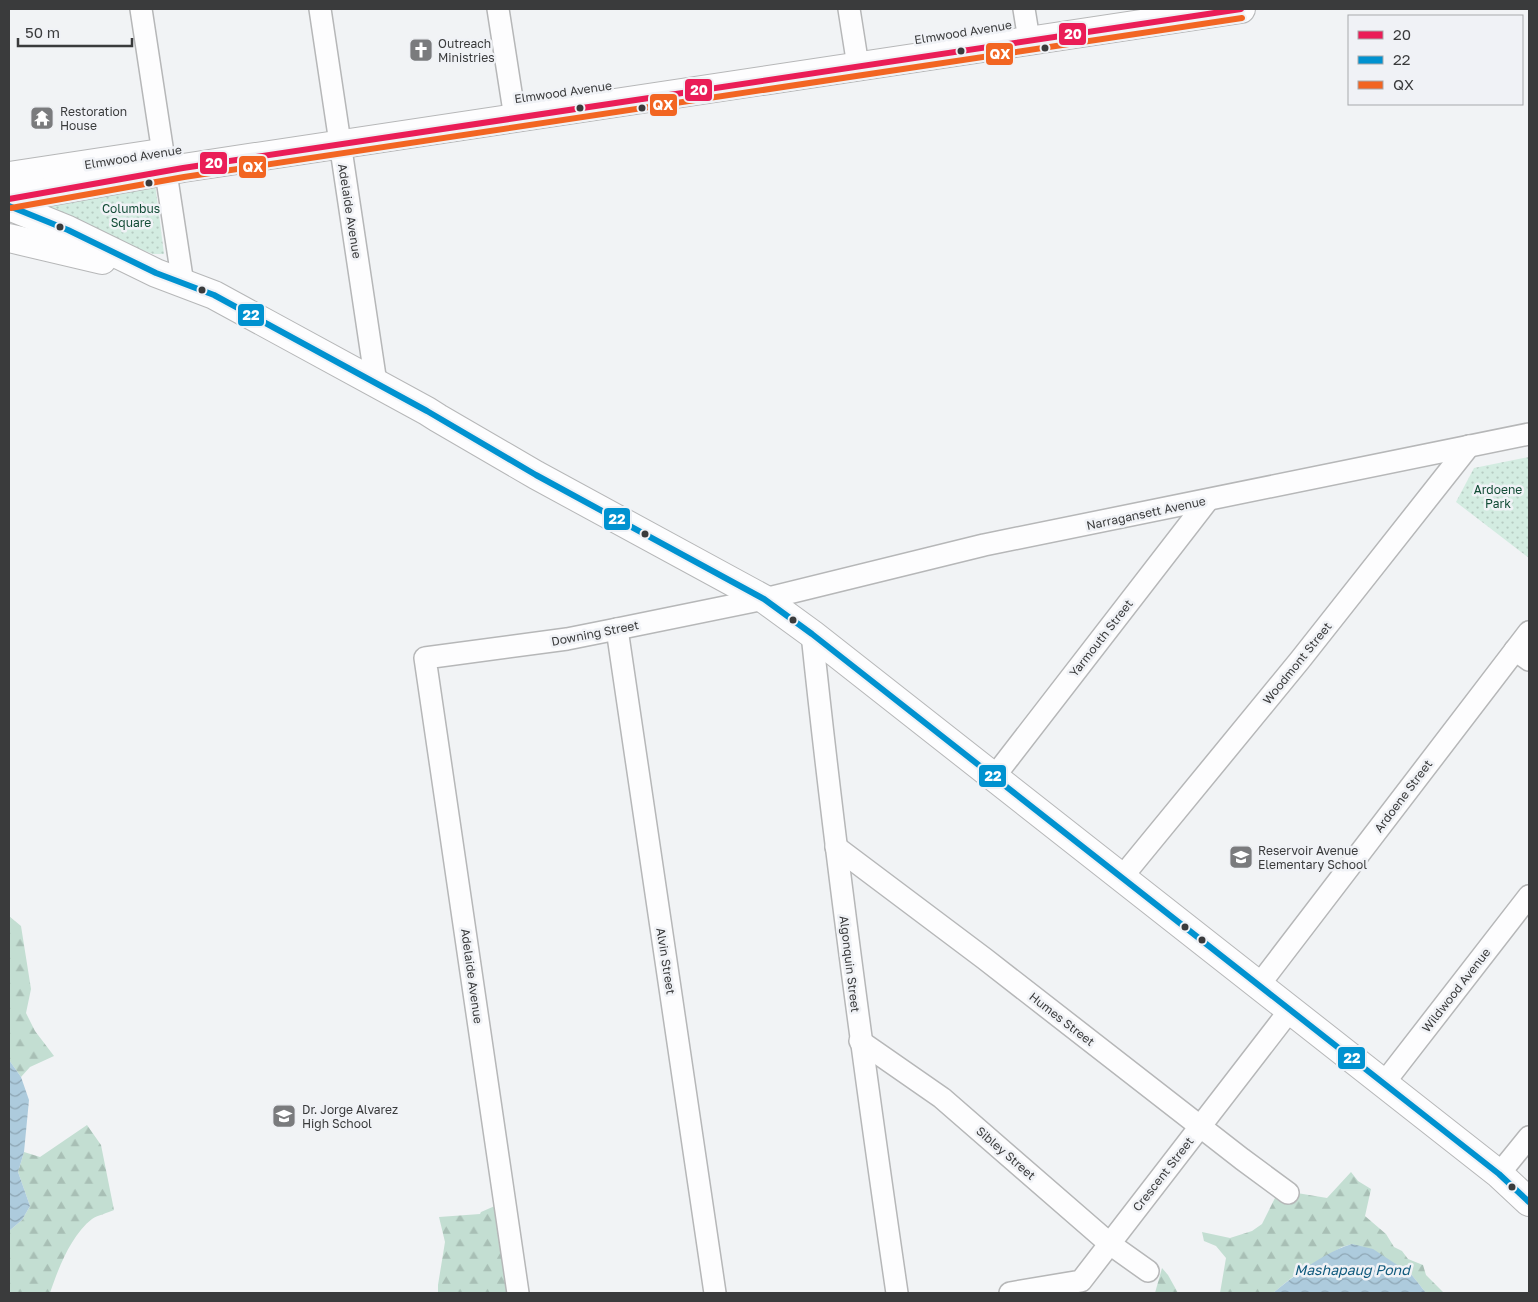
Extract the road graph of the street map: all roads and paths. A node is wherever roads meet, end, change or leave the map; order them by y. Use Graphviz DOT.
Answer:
graph roads {
  1 [pos="141,9"];
  2 [pos="320,9"];
  3 [pos="498,9"];
  4 [pos="849,9"];
  5 [pos="1117,9"];
  6 [pos="1241,9"];
  7 [pos="1199,12"];
  8 [pos="1026,24"];
  9 [pos="856,57"];
  10 [pos="513,109"];
  11 [pos="339,135"];
  12 [pos="164,161"];
  13 [pos="9,176"];
  14 [pos="9,199"];
  15 [pos="9,206"];
  16 [pos="9,238"];
  17 [pos="156,273"];
  18 [pos="183,284"];
  19 [pos="376,383"];
  20 [pos="1529,434"];
  21 [pos="1469,446"];
  22 [pos="1208,500"];
  23 [pos="764,599"];
  24 [pos="617,629"];
  25 [pos="1529,632"];
  26 [pos="812,634"];
  27 [pos="1522,655"];
  28 [pos="425,658"];
  29 [pos="994,777"];
  30 [pos="836,847"];
  31 [pos="1122,877"];
  32 [pos="1529,896"];
  33 [pos="1259,985"];
  34 [pos="1290,1010"];
  35 [pos="860,1040"];
  36 [pos="1384,1083"];
  37 [pos="1200,1127"];
  38 [pos="1529,1137"];
  39 [pos="1499,1174"];
  40 [pos="1288,1193"];
  41 [pos="1529,1202"];
  42 [pos="1110,1244"];
  43 [pos="1148,1270"];
  44 [pos="518,1293"];
  45 [pos="715,1293"];
  46 [pos="897,1293"];
  47 [pos="1010,1293"];
  1 -- 12 [label="street"];
  2 -- 11 [label="street, Adelaide Avenue"];
  3 -- 10 [label="street"];
  4 -- 9 [label="street"];
  5 -- 8 [label="main road, Elmwood Avenue"];
  6 -- 7 [label="main road, Elmwood Avenue"];
  7 -- 8 [label="main road, Elmwood Avenue"];
  8 -- 9 [label="main road, Elmwood Avenue"];
  9 -- 10 [label="main road, Elmwood Avenue"];
  10 -- 11 [label="main road, Elmwood Avenue"];
  11 -- 12 [label="main road, Elmwood Avenue"];
  11 -- 19 [label="street, Adelaide Avenue"];
  12 -- 13 [label="main road, Elmwood Avenue"];
  12 -- 14 [label="main road, Elmwood Avenue"];
  12 -- 18 [label="street"];
  15 -- 17 [label="main road"];
  16 -- 17 [label="main road"];
  17 -- 18 [label="main road"];
  18 -- 19 [label="main road"];
  19 -- 23 [label="main road"];
  20 -- 21 [label="street, Narragansett Avenue"];
  21 -- 22 [label="street, Narragansett Avenue"];
  21 -- 31 [label="street, Woodmont Street"];
  22 -- 23 [label="street, Narragansett Avenue"];
  22 -- 29 [label="street, Yarmouth Street"];
  23 -- 24 [label="street, Downing Street"];
  23 -- 26 [label="main road"];
  24 -- 28 [label="street, Downing Street"];
  24 -- 45 [label="street, Alvin Street"];
  25 -- 27 [label="street, Ardoene Street"];
  26 -- 29 [label="main road"];
  26 -- 30 [label="street, Algonquin Street"];
  27 -- 33 [label="street, Ardoene Street"];
  28 -- 44 [label="street, Adelaide Avenue"];
  29 -- 31 [label="main road"];
  30 -- 35 [label="street, Algonquin Street"];
  30 -- 37 [label="street, Humes Street"];
  31 -- 33 [label="main road"];
  32 -- 36 [label="street, Wildwood Avenue"];
  33 -- 34 [label="main road"];
  34 -- 36 [label="main road"];
  34 -- 37 [label="street, Crescent Street"];
  35 -- 42 [label="street, Sibley Street"];
  35 -- 46 [label="street, Algonquin Street"];
  36 -- 39 [label="main road"];
  37 -- 40 [label="street, Humes Street"];
  37 -- 42 [label="street, Crescent Street"];
  38 -- 39 [label="street"];
  39 -- 41 [label="main road"];
  42 -- 43 [label="street, Sibley Street"];
  42 -- 47 [label="street, Crescent Street"];
}
